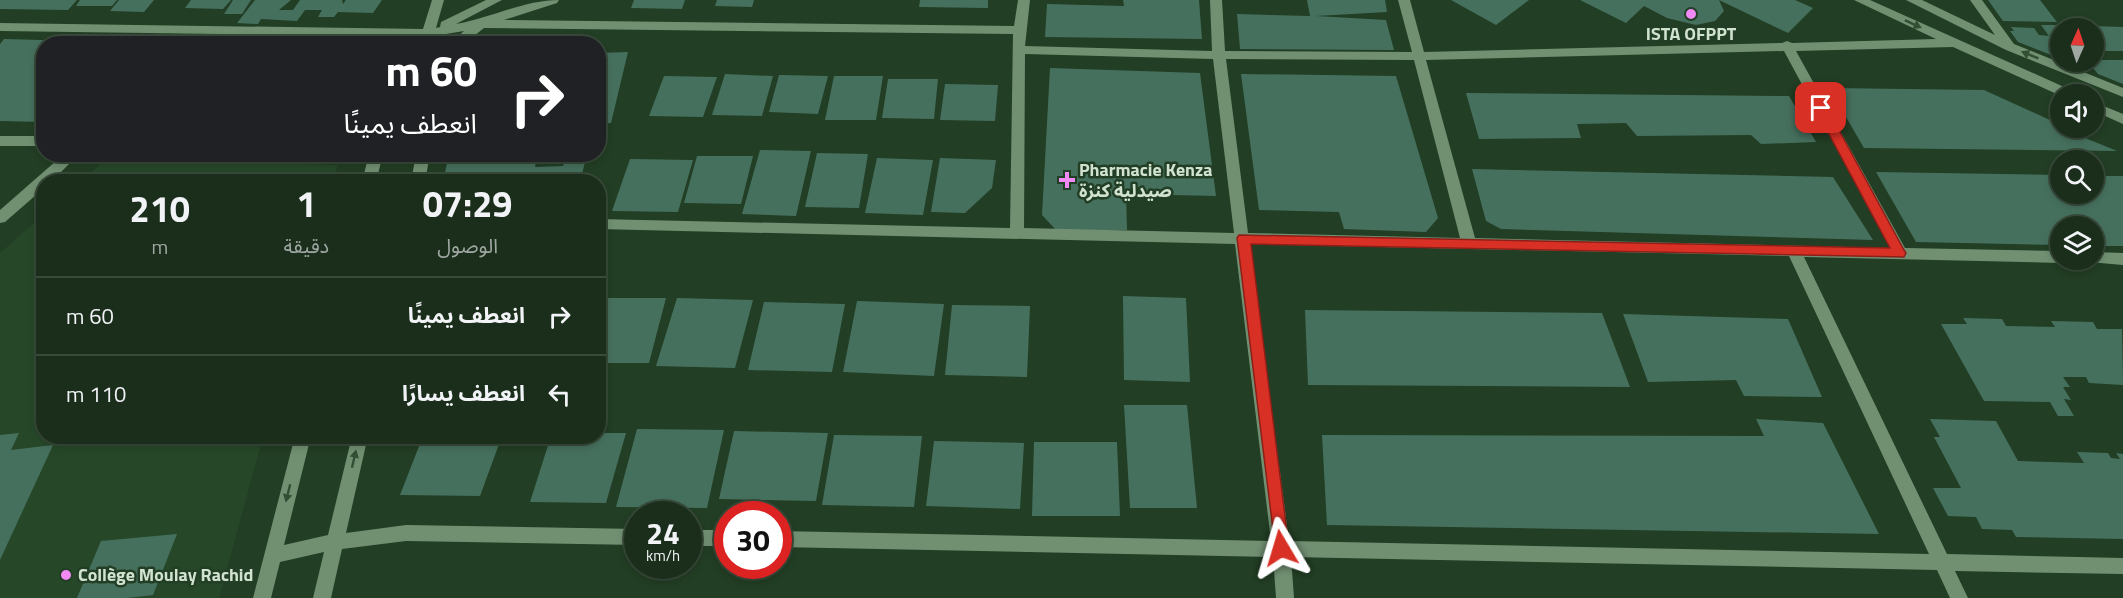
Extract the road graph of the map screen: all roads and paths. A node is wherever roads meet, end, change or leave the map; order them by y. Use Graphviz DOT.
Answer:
graph roads {
  1 [pos="438,0"];
  2 [pos="496,0"];
  3 [pos="553,0"];
  4 [pos="1024,0"];
  5 [pos="1216,0"];
  6 [pos="1404,0"];
  7 [pos="1860,0"];
  8 [pos="1912,0"];
  9 [pos="1976,0"];
  10 [pos="481,24"];
  11 [pos="0,27"];
  12 [pos="1019,30"];
  13 [pos="428,33"];
  14 [pos="426,36"];
  15 [pos="465,36"];
  16 [pos="1954,43"];
  17 [pos="1787,45"];
  18 [pos="2010,46"];
  19 [pos="1019,50"];
  20 [pos="1219,56"];
  21 [pos="1418,57"];
  22 [pos="2050,86"];
  23 [pos="2123,93"];
  24 [pos="2104,110"];
  25 [pos="2123,119"];
  26 [pos="0,141"];
  27 [pos="36,141"];
  28 [pos="64,162"];
  29 [pos="50,174"];
  30 [pos="36,186"];
  31 [pos="0,218"];
  32 [pos="606,224"];
  33 [pos="1017,233"];
  34 [pos="1244,238"];
  35 [pos="1469,244"];
  36 [pos="1794,252"];
  37 [pos="1900,253"];
  38 [pos="2050,257"];
  39 [pos="2104,258"];
  40 [pos="2123,259"];
  41 [pos="301,444"];
  42 [pos="358,444"];
  43 [pos="624,537"];
  44 [pos="792,539"];
  45 [pos="335,542"];
  46 [pos="1281,548"];
  47 [pos="273,555"];
  48 [pos="1942,561"];
  49 [pos="2123,567"];
  50 [pos="262,598"];
  51 [pos="322,598"];
  52 [pos="1285,598"];
  53 [pos="1959,598"];
  1 -- 13 [label="street"];
  2 -- 13 [label="street"];
  3 -- 10 [label="street"];
  4 -- 12 [label="street"];
  5 -- 20 [label="street"];
  6 -- 21 [label="street"];
  7 -- 16 [label="street, one-way"];
  8 -- 18 [label="street"];
  9 -- 18 [label="street"];
  10 -- 12 [label="street"];
  10 -- 13 [label="street"];
  10 -- 15 [label="street"];
  11 -- 13 [label="street"];
  12 -- 19 [label="street"];
  13 -- 14 [label="street"];
  16 -- 17 [label="street"];
  16 -- 22 [label="street"];
  17 -- 21 [label="street"];
  17 -- 37 [label="street"];
  23 -- 18 [label="street, one-way"];
  19 -- 20 [label="street"];
  19 -- 33 [label="street"];
  20 -- 21 [label="street"];
  20 -- 34 [label="street"];
  21 -- 35 [label="street"];
  24 -- 25 [label="street"];
  26 -- 27 [label="street"];
  28 -- 29 [label="street"];
  30 -- 31 [label="street"];
  32 -- 33 [label="street"];
  33 -- 34 [label="street"];
  34 -- 35 [label="street"];
  34 -- 46 [label="street"];
  35 -- 36 [label="street"];
  36 -- 37 [label="street"];
  36 -- 48 [label="street"];
  37 -- 38 [label="street"];
  39 -- 40 [label="street"];
  41 -- 47 [label="street, one-way"];
  45 -- 42 [label="street, one-way"];
  43 -- 45 [label="street"];
  44 -- 46 [label="street"];
  45 -- 47 [label="street"];
  45 -- 51 [label="street"];
  46 -- 48 [label="street"];
  46 -- 52 [label="street"];
  47 -- 50 [label="street"];
  48 -- 49 [label="street"];
  48 -- 53 [label="street"];
}
